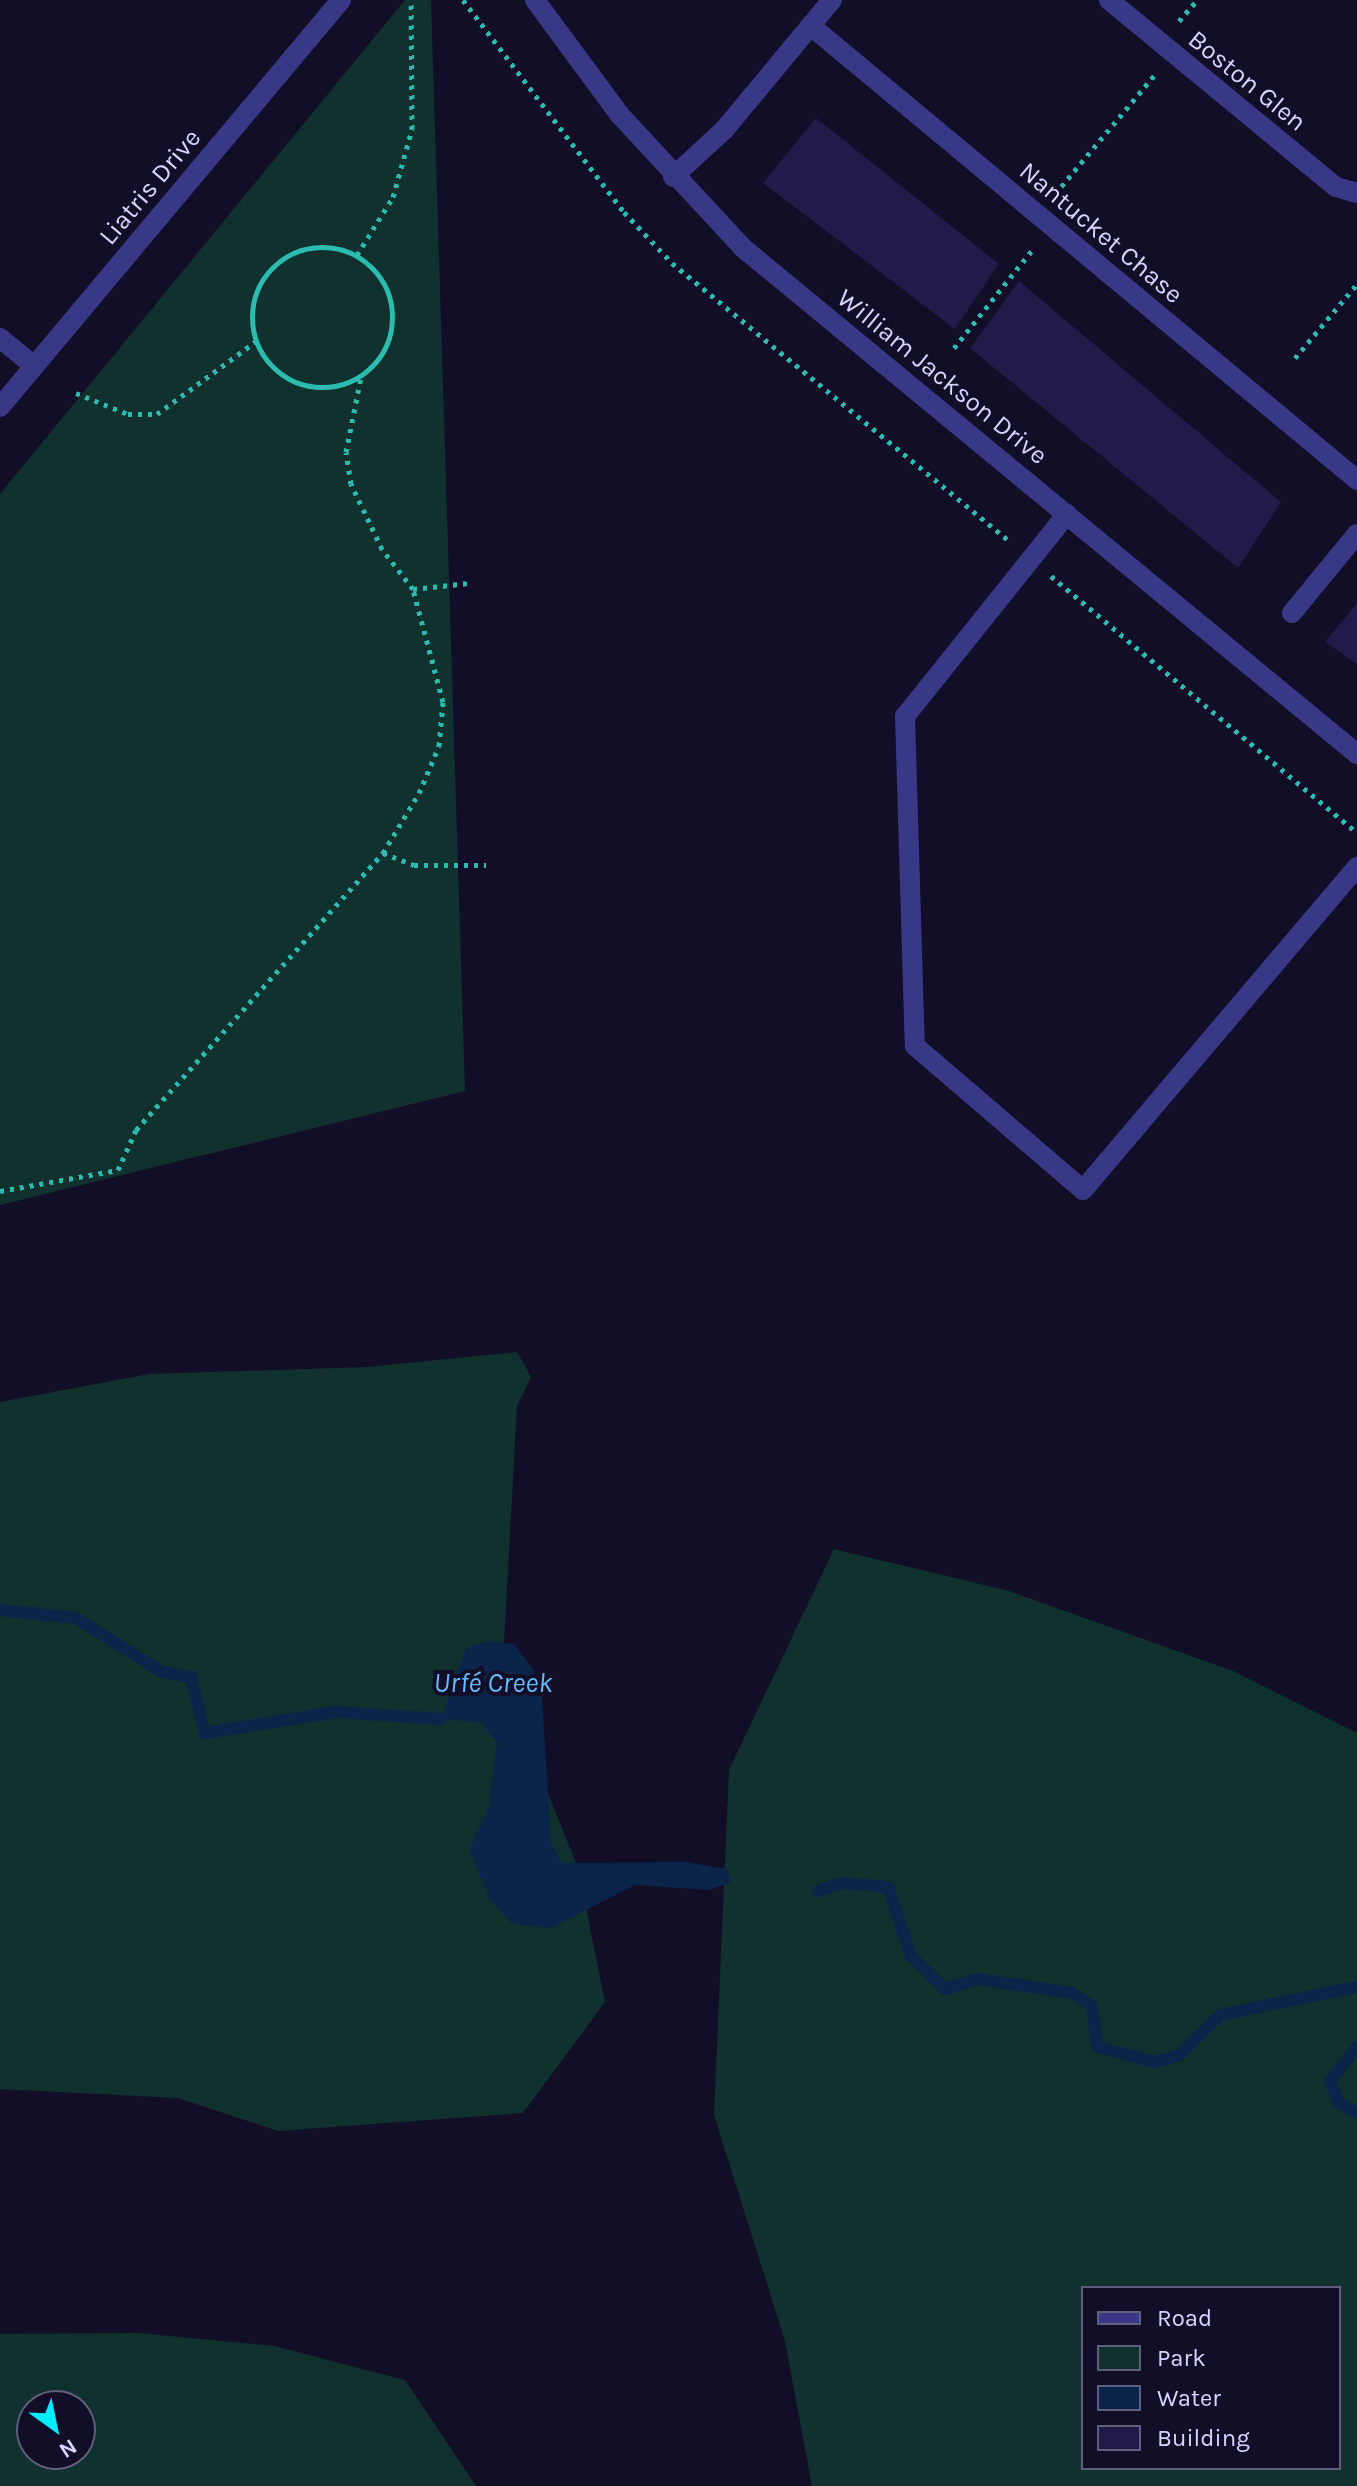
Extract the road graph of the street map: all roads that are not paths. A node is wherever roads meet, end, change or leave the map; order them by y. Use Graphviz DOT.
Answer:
graph roads {
  1 [pos="341,0"];
  2 [pos="535,0"];
  3 [pos="832,0"];
  4 [pos="1109,0"];
  5 [pos="811,26"];
  6 [pos="673,177"];
  7 [pos="1357,193"];
  8 [pos="0,338"];
  9 [pos="34,366"];
  10 [pos="0,407"];
  11 [pos="1357,480"];
  12 [pos="1067,514"];
  13 [pos="1357,534"];
  14 [pos="1292,613"];
  15 [pos="1357,754"];
  16 [pos="1357,867"];
  1 -- 9 [label="street, Liatris Drive"];
  2 -- 6 [label="street, William Jackson Drive"];
  3 -- 5 [label="street"];
  4 -- 7 [label="street, Boston Glen"];
  5 -- 6 [label="street"];
  5 -- 11 [label="street, Nantucket Chase"];
  6 -- 12 [label="street, William Jackson Drive"];
  8 -- 9 [label="street"];
  9 -- 10 [label="street, Liatris Drive"];
  12 -- 15 [label="street, William Jackson Drive"];
  12 -- 16 [label="street"];
  13 -- 14 [label="street"];
}
